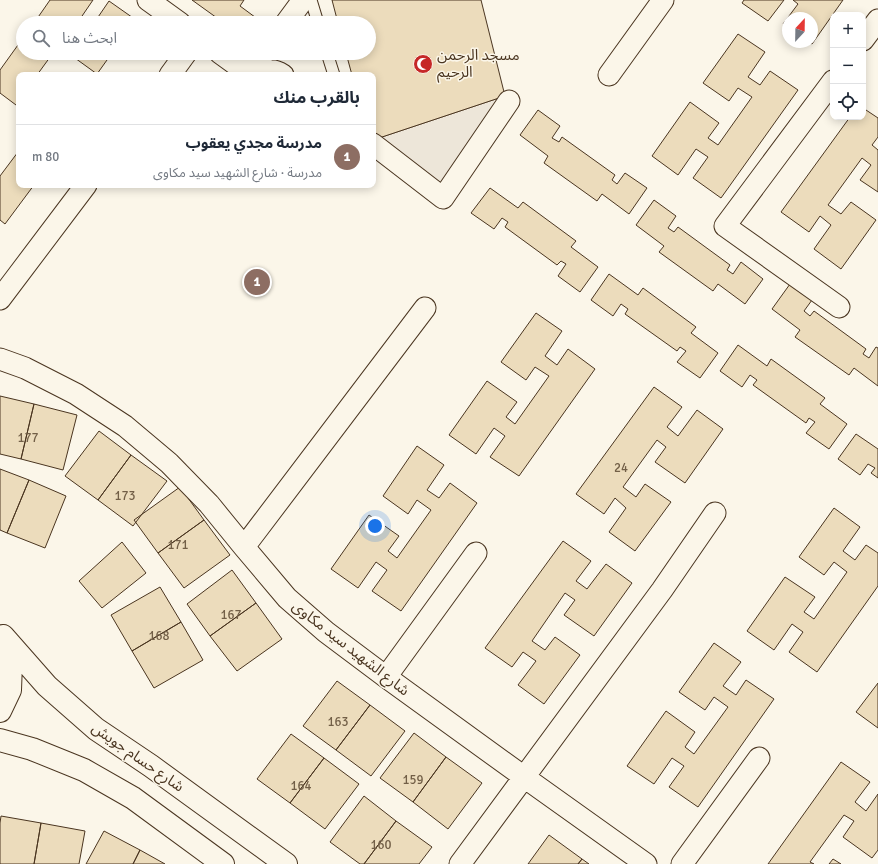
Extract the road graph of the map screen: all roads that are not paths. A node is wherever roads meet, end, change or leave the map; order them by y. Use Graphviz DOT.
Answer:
graph roads {
  1 [pos="148,0"];
  2 [pos="303,0"];
  3 [pos="311,0"];
  4 [pos="663,0"];
  5 [pos="170,16"];
  6 [pos="291,16"];
  7 [pos="316,16"];
  8 [pos="878,20"];
  9 [pos="866,36"];
  10 [pos="181,60"];
  11 [pos="230,60"];
  12 [pos="260,60"];
  13 [pos="329,60"];
  14 [pos="172,72"];
  15 [pos="248,72"];
  16 [pos="254,72"];
  17 [pos="263,72"];
  18 [pos="278,72"];
  19 [pos="333,72"];
  20 [pos="609,75"];
  21 [pos="831,84"];
  22 [pos="509,101"];
  23 [pos="376,146"];
  24 [pos="84,188"];
  25 [pos="0,299"];
  26 [pos="839,307"];
  27 [pos="425,308"];
  28 [pos="0,358"];
  29 [pos="715,513"];
  30 [pos="244,547"];
  31 [pos="476,553"];
  32 [pos="1,634"];
  33 [pos="386,677"];
  34 [pos="0,711"];
  35 [pos="0,740"];
  36 [pos="759,758"];
  37 [pos="524,777"];
  38 [pos="223,864"];
  39 [pos="286,864"];
  40 [pos="460,864"];
  41 [pos="646,864"];
  42 [pos="682,864"];
  1 -- 5 [label="street"];
  2 -- 6 [label="street"];
  3 -- 7 [label="lane"];
  4 -- 20 [label="street"];
  8 -- 9 [label="street"];
  10 -- 14 [label="street"];
  11 -- 15 [label="street"];
  12 -- 16 [label="street"];
  13 -- 19 [label="lane"];
  17 -- 18 [label="street"];
  21 -- 26 [label="street"];
  22 -- 23 [label="street"];
  24 -- 25 [label="street"];
  27 -- 30 [label="street"];
  28 -- 30 [label="street, شارع الشهيد سيد مكاوى"];
  29 -- 37 [label="street"];
  30 -- 33 [label="street, شارع الشهيد سيد مكاوى"];
  31 -- 33 [label="street"];
  32 -- 34 [label="street"];
  32 -- 39 [label="street, شارع حسام جويش"];
  33 -- 37 [label="street, شارع الشهيد سيد مكاوى"];
  35 -- 38 [label="street"];
  36 -- 42 [label="street"];
  37 -- 40 [label="street"];
  37 -- 41 [label="street, شارع الشهيد سيد مكاوى"];
}
